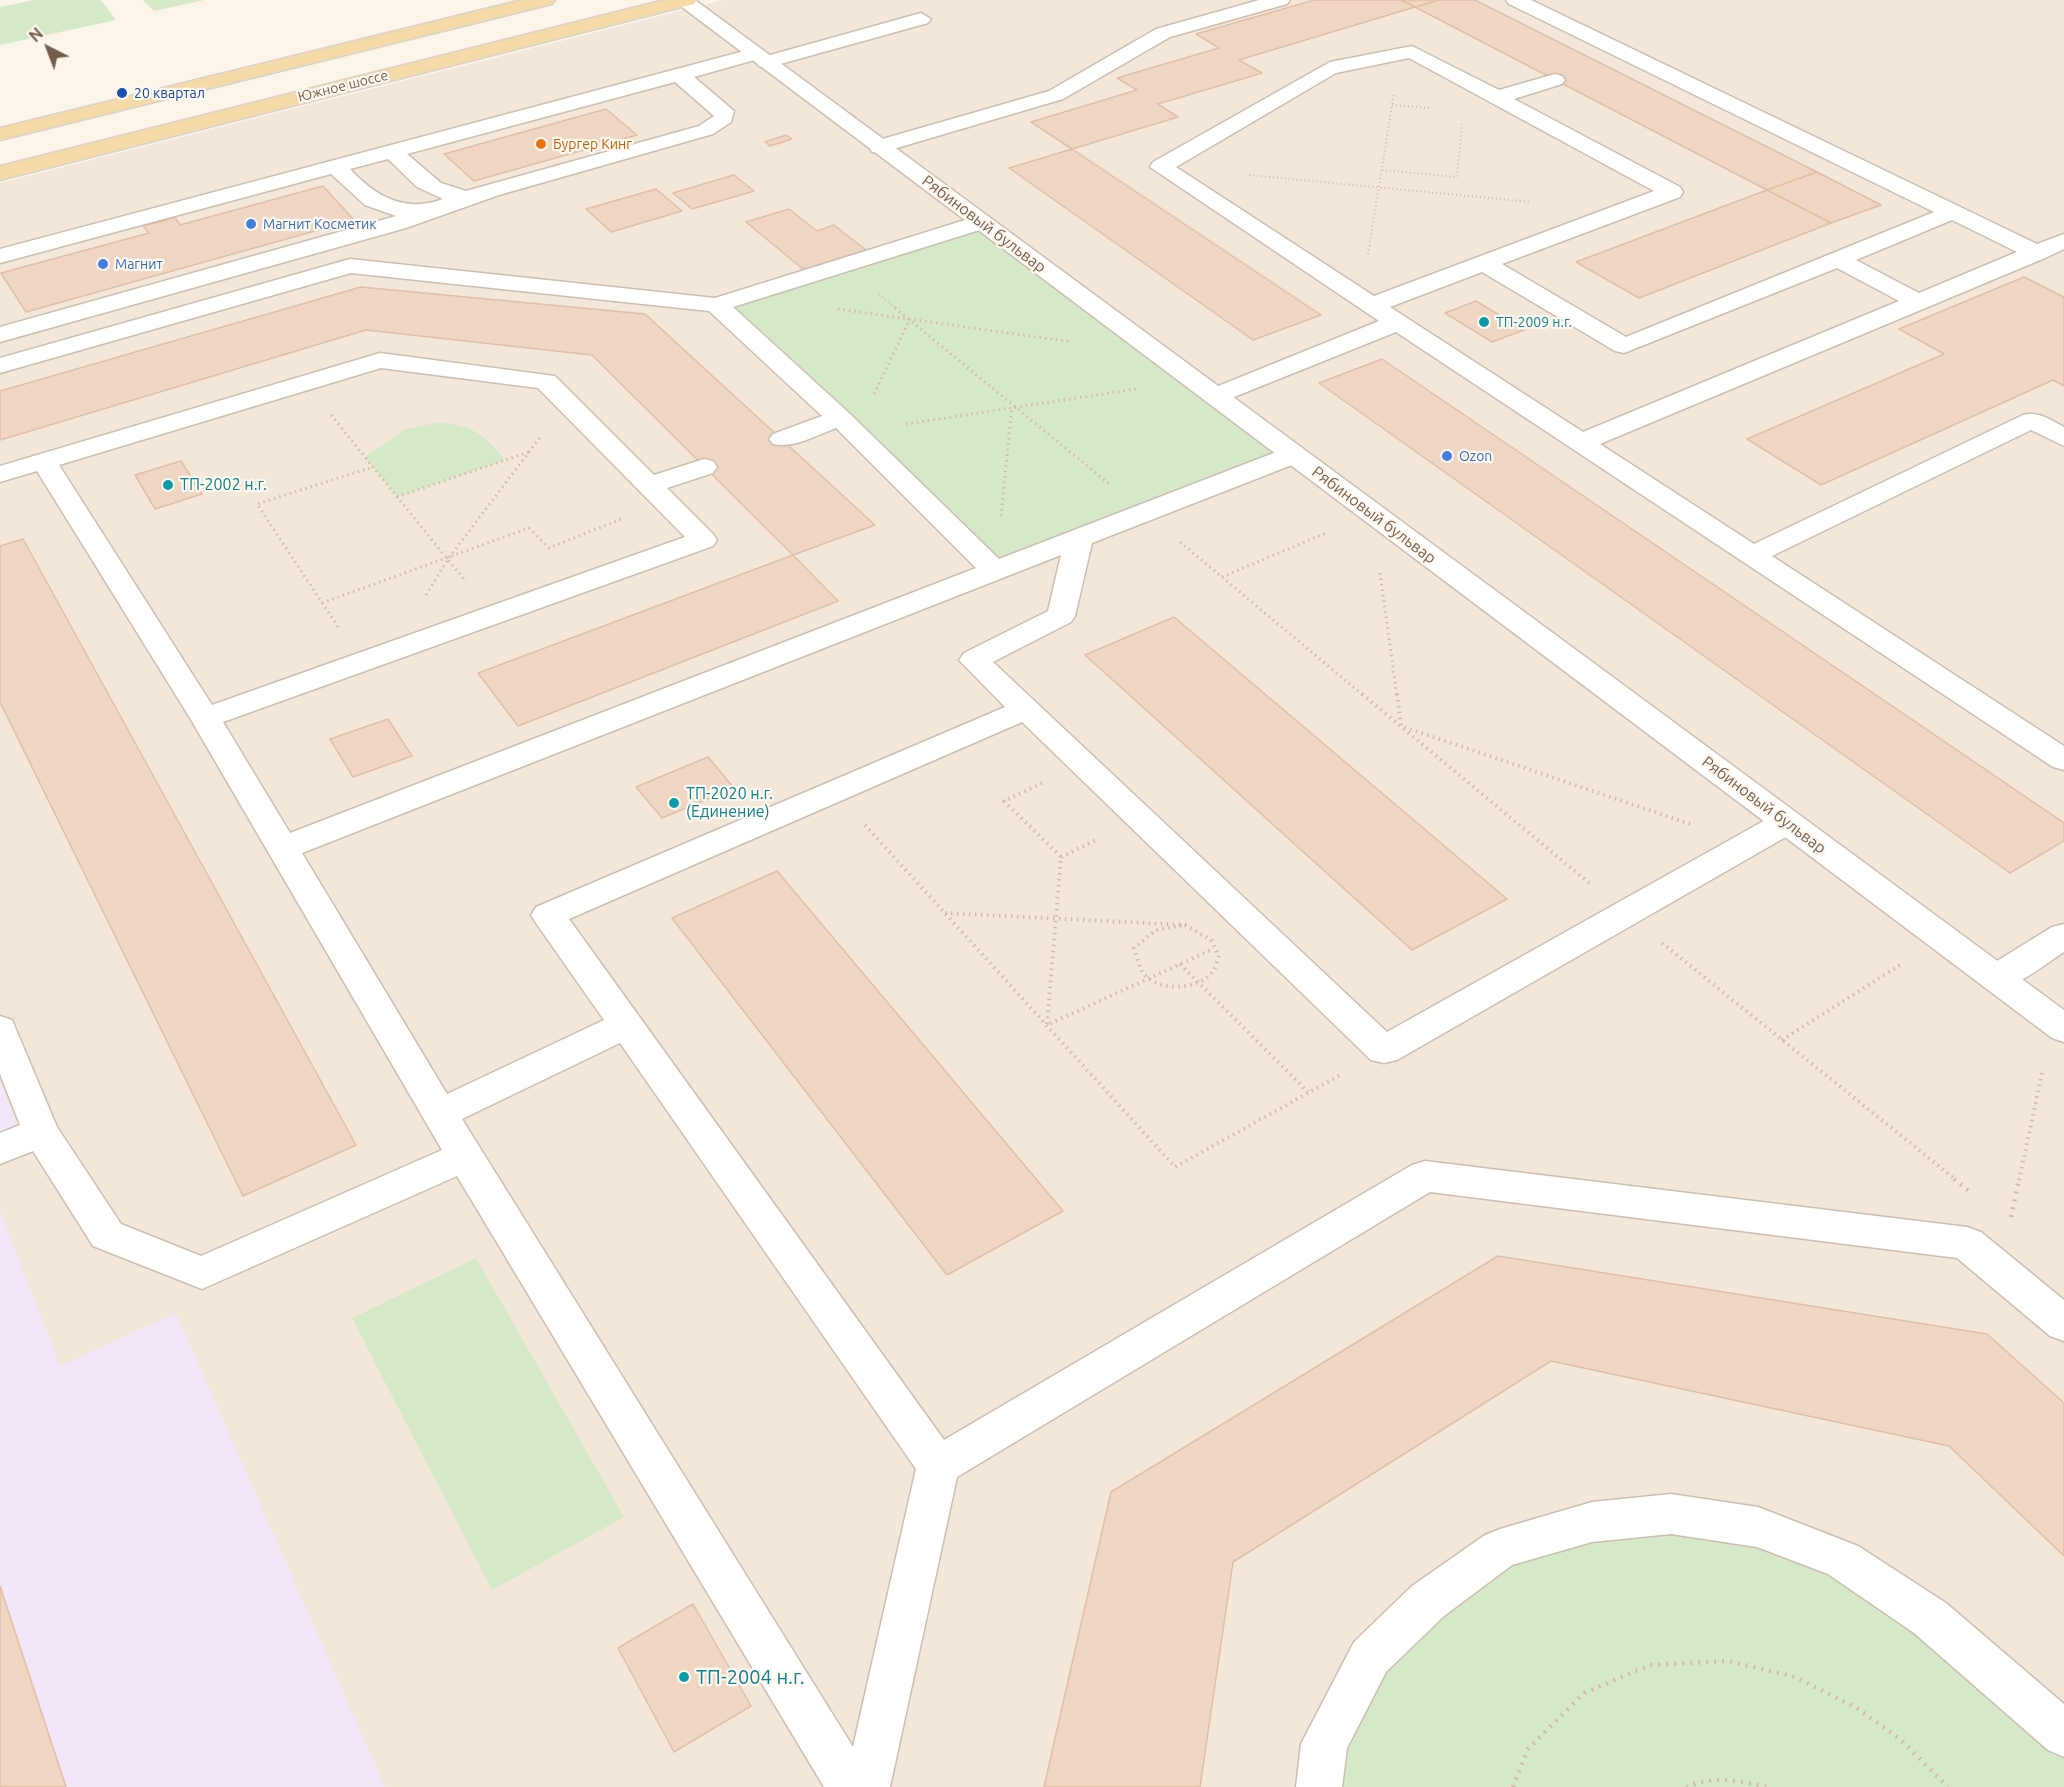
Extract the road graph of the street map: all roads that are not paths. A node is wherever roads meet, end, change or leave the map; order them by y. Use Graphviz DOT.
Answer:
graph roads {
  1 [pos="545,0"];
  2 [pos="685,0"];
  3 [pos="1280,0"];
  4 [pos="1516,0"];
  5 [pos="921,19"];
  6 [pos="1632,56"];
  7 [pos="761,58"];
  8 [pos="1603,65"];
  9 [pos="679,75"];
  10 [pos="1555,80"];
  11 [pos="1498,97"];
  12 [pos="0,134"];
  13 [pos="880,147"];
  14 [pos="393,151"];
  15 [pos="335,166"];
  16 [pos="0,173"];
  17 [pos="466,198"];
  18 [pos="435,208"];
  19 [pos="1953,212"];
  20 [pos="981,222"];
  21 [pos="2063,242"];
  22 [pos="0,249"];
  23 [pos="23,249"];
  24 [pos="2037,253"];
  25 [pos="0,256"];
  26 [pos="1838,259"];
  27 [pos="1484,263"];
  28 [pos="1367,301"];
  29 [pos="1919,302"];
  30 [pos="716,305"];
  31 [pos="1399,322"];
  32 [pos="0,335"];
  33 [pos="0,366"];
  34 [pos="1205,389"];
  35 [pos="848,426"];
  36 [pos="2064,438"];
  37 [pos="782,439"];
  38 [pos="1582,442"];
  39 [pos="1293,455"];
  40 [pos="44,461"];
  41 [pos="704,466"];
  42 [pos="0,474"];
  43 [pos="648,486"];
  44 [pos="1079,538"];
  45 [pos="1752,555"];
  46 [pos="995,571"];
  47 [pos="1026,709"];
  48 [pos="205,718"];
  49 [pos="2064,760"];
  50 [pos="1787,822"];
  51 [pos="283,848"];
  52 [pos="2064,936"];
  53 [pos="1996,978"];
  54 [pos="626,1025"];
  55 [pos="2059,1025"];
  56 [pos="0,1029"];
  57 [pos="440,1113"];
  58 [pos="41,1132"];
  59 [pos="0,1149"];
  60 [pos="465,1156"];
  61 [pos="2064,1324"];
  62 [pos="938,1466"];
  63 [pos="2064,1734"];
  64 [pos="851,1787"];
  65 [pos="867,1787"];
  66 [pos="1319,1787"];
  1 -- 12 [label="main road"];
  2 -- 7 [label="street, Рябиновый бульвар"];
  2 -- 16 [label="main road, Южное шоссе"];
  3 -- 13 [label="street"];
  4 -- 6 [label="street"];
  5 -- 7 [label="street"];
  6 -- 8 [label="street"];
  6 -- 19 [label="street"];
  7 -- 9 [label="street"];
  7 -- 13 [label="street, Рябиновый бульвар"];
  9 -- 14 [label="street"];
  9 -- 17 [label="street"];
  10 -- 11 [label="street"];
  11 -- 27 [label="street"];
  11 -- 28 [label="street"];
  13 -- 20 [label="street, Рябиновый бульвар"];
  14 -- 15 [label="street"];
  14 -- 17 [label="street"];
  15 -- 18 [label="street"];
  15 -- 23 [label="street"];
  17 -- 18 [label="street"];
  18 -- 32 [label="street"];
  19 -- 24 [label="street"];
  19 -- 26 [label="street"];
  20 -- 30 [label="street"];
  20 -- 34 [label="street, Рябиновый бульвар"];
  21 -- 24 [label="street"];
  22 -- 23 [label="street"];
  23 -- 25 [label="street"];
  24 -- 29 [label="street"];
  26 -- 27 [label="street"];
  26 -- 29 [label="street"];
  27 -- 28 [label="street"];
  28 -- 31 [label="street"];
  29 -- 38 [label="street"];
  30 -- 33 [label="street"];
  30 -- 35 [label="street"];
  31 -- 34 [label="street"];
  31 -- 38 [label="street"];
  34 -- 39 [label="street, Рябиновый бульвар"];
  35 -- 37 [label="street"];
  35 -- 46 [label="street"];
  36 -- 45 [label="street"];
  38 -- 45 [label="street"];
  39 -- 44 [label="street"];
  39 -- 50 [label="street, Рябиновый бульвар"];
  40 -- 42 [label="street"];
  40 -- 43 [label="street"];
  40 -- 48 [label="street"];
  41 -- 43 [label="street"];
  43 -- 48 [label="street"];
  44 -- 46 [label="street"];
  44 -- 47 [label="street"];
  45 -- 49 [label="street"];
  46 -- 51 [label="street"];
  47 -- 50 [label="street"];
  47 -- 54 [label="street"];
  48 -- 51 [label="street"];
  50 -- 53 [label="street, Рябиновый бульвар"];
  51 -- 57 [label="street"];
  52 -- 53 [label="street"];
  53 -- 55 [label="street, Рябиновый бульвар"];
  54 -- 57 [label="street"];
  54 -- 62 [label="street"];
  56 -- 58 [label="street"];
  57 -- 60 [label="street"];
  58 -- 59 [label="street"];
  58 -- 60 [label="street"];
  60 -- 64 [label="street"];
  61 -- 62 [label="street"];
  62 -- 65 [label="street"];
  63 -- 66 [label="street"];
}
